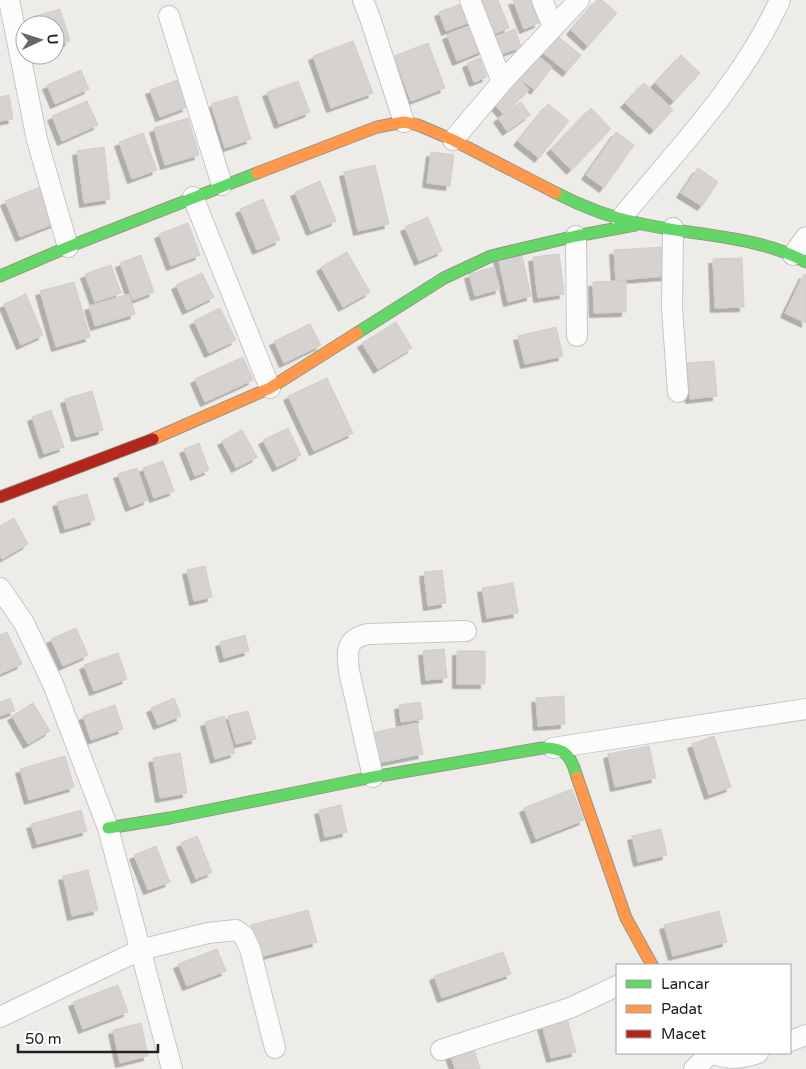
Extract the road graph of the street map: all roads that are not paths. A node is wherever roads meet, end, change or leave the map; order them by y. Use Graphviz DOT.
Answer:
graph roads {
  1 [pos="9,0"];
  2 [pos="363,0"];
  3 [pos="470,0"];
  4 [pos="542,0"];
  5 [pos="579,0"];
  6 [pos="780,0"];
  7 [pos="169,16"];
  8 [pos="553,27"];
  9 [pos="502,82"];
  10 [pos="404,122"];
  11 [pos="453,140"];
  12 [pos="222,185"];
  13 [pos="193,197"];
  14 [pos="621,218"];
  15 [pos="640,224"];
  16 [pos="673,228"];
  17 [pos="576,236"];
  18 [pos="806,237"];
  19 [pos="68,247"];
  20 [pos="800,258"];
  21 [pos="0,276"];
  22 [pos="577,336"];
  23 [pos="270,388"];
  24 [pos="678,392"];
  25 [pos="0,497"];
  26 [pos="0,588"];
  27 [pos="466,631"];
  28 [pos="806,709"];
  29 [pos="553,748"];
  30 [pos="373,777"];
  31 [pos="108,828"];
  32 [pos="140,950"];
  33 [pos="651,964"];
  34 [pos="616,986"];
  35 [pos="0,1018"];
  36 [pos="806,1035"];
  37 [pos="791,1041"];
  38 [pos="275,1048"];
  39 [pos="441,1050"];
  40 [pos="712,1054"];
  41 [pos="716,1054"];
  42 [pos="755,1054"];
  43 [pos="172,1069"];
  44 [pos="694,1069"];
  1 -- 19 [label="street"];
  2 -- 10 [label="street"];
  3 -- 9 [label="street"];
  4 -- 8 [label="street"];
  5 -- 8 [label="street"];
  6 -- 14 [label="street"];
  7 -- 12 [label="street"];
  8 -- 9 [label="street"];
  9 -- 11 [label="street"];
  10 -- 11 [label="street"];
  10 -- 12 [label="street"];
  11 -- 14 [label="street"];
  12 -- 13 [label="street"];
  13 -- 19 [label="street"];
  13 -- 23 [label="street"];
  14 -- 15 [label="street"];
  15 -- 16 [label="street"];
  15 -- 17 [label="street"];
  16 -- 20 [label="street"];
  16 -- 24 [label="street"];
  17 -- 22 [label="street"];
  17 -- 23 [label="street"];
  18 -- 20 [label="street"];
  19 -- 21 [label="street"];
  23 -- 25 [label="street"];
  26 -- 31 [label="street"];
  27 -- 30 [label="street"];
  28 -- 29 [label="street"];
  29 -- 30 [label="street"];
  29 -- 33 [label="street"];
  30 -- 31 [label="street"];
  31 -- 32 [label="street"];
  32 -- 35 [label="street"];
  32 -- 38 [label="street"];
  32 -- 43 [label="street"];
  34 -- 39 [label="street"];
  36 -- 37 [label="street"];
  40 -- 44 [label="street"];
  41 -- 42 [label="street"];
}
